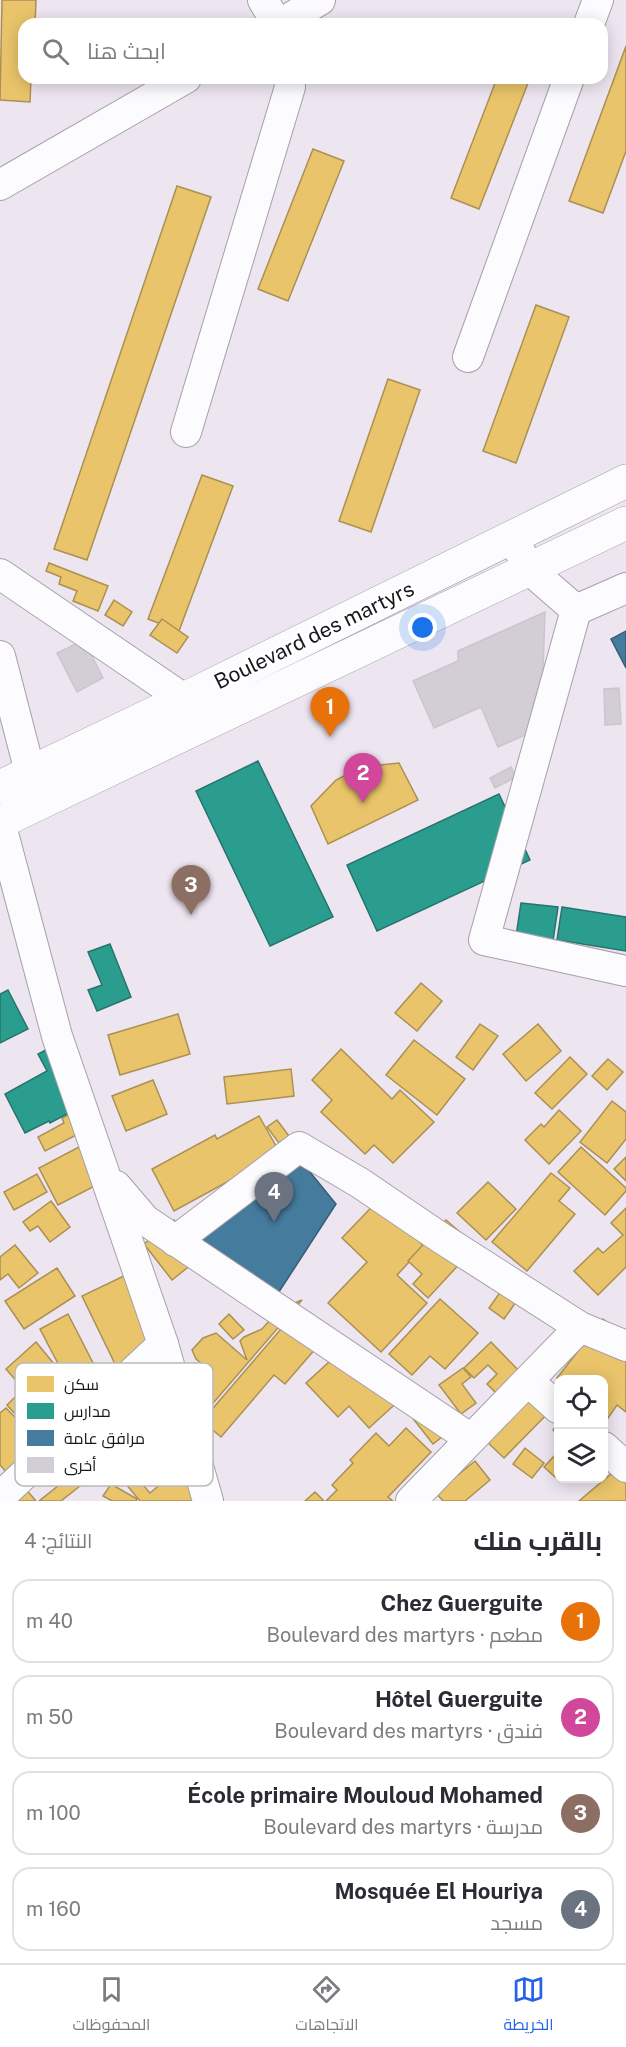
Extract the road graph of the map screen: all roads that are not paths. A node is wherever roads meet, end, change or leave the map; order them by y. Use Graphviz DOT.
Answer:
graph roads {
  1 [pos="263,0"];
  2 [pos="320,0"];
  3 [pos="598,0"];
  4 [pos="274,18"];
  5 [pos="288,18"];
  6 [pos="591,18"];
  7 [pos="176,84"];
  8 [pos="290,84"];
  9 [pos="567,84"];
  10 [pos="0,185"];
  11 [pos="468,357"];
  12 [pos="186,432"];
  13 [pos="626,481"];
  14 [pos="626,523"];
  15 [pos="512,537"];
  16 [pos="530,570"];
  17 [pos="0,574"];
  18 [pos="626,588"];
  19 [pos="576,610"];
  20 [pos="0,656"];
  21 [pos="184,699"];
  22 [pos="30,772"];
  23 [pos="0,787"];
  24 [pos="0,822"];
  25 [pos="626,970"];
  26 [pos="105,1173"];
  27 [pos="176,1241"];
  28 [pos="580,1327"];
  29 [pos="163,1344"];
  30 [pos="626,1346"];
  31 [pos="143,1363"];
  32 [pos="168,1363"];
  33 [pos="528,1381"];
  34 [pos="554,1404"];
  35 [pos="471,1439"];
  36 [pos="608,1451"];
  37 [pos="626,1467"];
  38 [pos="15,1483"];
  39 [pos="204,1486"];
  40 [pos="0,1497"];
  41 [pos="208,1501"];
  42 [pos="411,1501"];
  1 -- 4 [label="street"];
  2 -- 5 [label="street"];
  3 -- 6 [label="street"];
  7 -- 10 [label="street"];
  8 -- 12 [label="street"];
  9 -- 11 [label="street"];
  13 -- 15 [label="highway, Boulevard des martyrs"];
  14 -- 16 [label="highway, Boulevard des martyrs"];
  15 -- 16 [label="street"];
  15 -- 21 [label="highway, Boulevard des martyrs"];
  16 -- 19 [label="street"];
  16 -- 24 [label="highway, Boulevard des martyrs"];
  17 -- 21 [label="street"];
  18 -- 19 [label="street"];
  19 -- 25 [label="street"];
  20 -- 22 [label="street"];
  21 -- 22 [label="highway, Boulevard des martyrs"];
  22 -- 23 [label="highway, Boulevard des martyrs"];
  24 -- 26 [label="street"];
  26 -- 27 [label="street"];
  26 -- 29 [label="street"];
  27 -- 28 [label="street"];
  27 -- 35 [label="street"];
  28 -- 30 [label="street"];
  28 -- 33 [label="street"];
  29 -- 31 [label="street"];
  29 -- 32 [label="street"];
  33 -- 34 [label="street"];
  33 -- 35 [label="street"];
  35 -- 42 [label="street"];
  36 -- 37 [label="street"];
  38 -- 40 [label="street"];
  39 -- 41 [label="street"];
}
